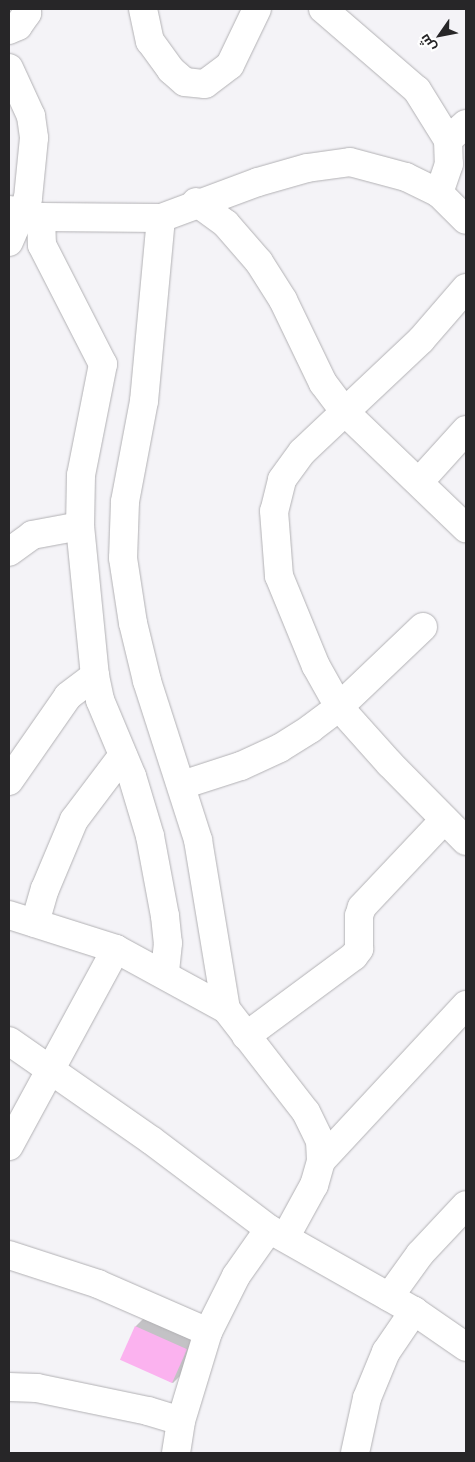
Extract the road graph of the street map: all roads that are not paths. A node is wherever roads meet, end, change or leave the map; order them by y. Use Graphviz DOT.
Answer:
graph roads {
  1 [pos="26,9"];
  2 [pos="143,9"];
  3 [pos="257,9"];
  4 [pos="323,9"];
  5 [pos="9,30"];
  6 [pos="9,68"];
  7 [pos="457,132"];
  8 [pos="439,192"];
  9 [pos="196,202"];
  10 [pos="24,213"];
  11 [pos="161,218"];
  12 [pos="466,220"];
  13 [pos="9,242"];
  14 [pos="466,288"];
  15 [pos="345,412"];
  16 [pos="466,430"];
  17 [pos="419,482"];
  18 [pos="80,526"];
  19 [pos="466,528"];
  20 [pos="9,552"];
  21 [pos="423,627"];
  22 [pos="95,676"];
  23 [pos="339,707"];
  24 [pos="123,755"];
  25 [pos="9,780"];
  26 [pos="182,785"];
  27 [pos="444,820"];
  28 [pos="466,841"];
  29 [pos="9,915"];
  30 [pos="35,923"];
  31 [pos="116,950"];
  32 [pos="165,974"];
  33 [pos="466,1005"];
  34 [pos="226,1010"];
  35 [pos="246,1036"];
  36 [pos="9,1041"];
  37 [pos="47,1071"];
  38 [pos="9,1146"];
  39 [pos="321,1160"];
  40 [pos="466,1205"];
  41 [pos="277,1234"];
  42 [pos="9,1255"];
  43 [pos="389,1297"];
  44 [pos="414,1311"];
  45 [pos="208,1332"];
  46 [pos="466,1347"];
  47 [pos="9,1387"];
  48 [pos="181,1421"];
  49 [pos="176,1453"];
  50 [pos="354,1453"];
  1 -- 5 [label="street"];
  2 -- 3 [label="street"];
  4 -- 7 [label="street"];
  6 -- 10 [label="street"];
  7 -- 8 [label="street"];
  8 -- 9 [label="street"];
  8 -- 12 [label="street"];
  9 -- 11 [label="street"];
  9 -- 15 [label="street"];
  10 -- 11 [label="street"];
  10 -- 13 [label="street"];
  10 -- 18 [label="street"];
  11 -- 26 [label="street"];
  14 -- 15 [label="street"];
  15 -- 17 [label="street"];
  15 -- 23 [label="street"];
  16 -- 17 [label="street"];
  17 -- 19 [label="street"];
  18 -- 20 [label="street"];
  18 -- 22 [label="street"];
  21 -- 23 [label="street"];
  22 -- 24 [label="street"];
  22 -- 25 [label="street"];
  23 -- 26 [label="street"];
  23 -- 27 [label="street"];
  24 -- 30 [label="street"];
  24 -- 32 [label="street"];
  26 -- 34 [label="street"];
  27 -- 28 [label="street"];
  27 -- 35 [label="street"];
  29 -- 30 [label="street"];
  30 -- 31 [label="street"];
  31 -- 32 [label="street"];
  31 -- 37 [label="street"];
  32 -- 34 [label="street"];
  33 -- 39 [label="street"];
  34 -- 35 [label="street"];
  35 -- 39 [label="street"];
  36 -- 37 [label="street"];
  37 -- 38 [label="street"];
  37 -- 41 [label="street"];
  39 -- 41 [label="street"];
  40 -- 43 [label="street"];
  41 -- 43 [label="street"];
  41 -- 45 [label="street"];
  42 -- 45 [label="street"];
  43 -- 44 [label="street"];
  44 -- 46 [label="street"];
  44 -- 50 [label="street"];
  45 -- 48 [label="street"];
  47 -- 48 [label="street"];
  48 -- 49 [label="street"];
}
